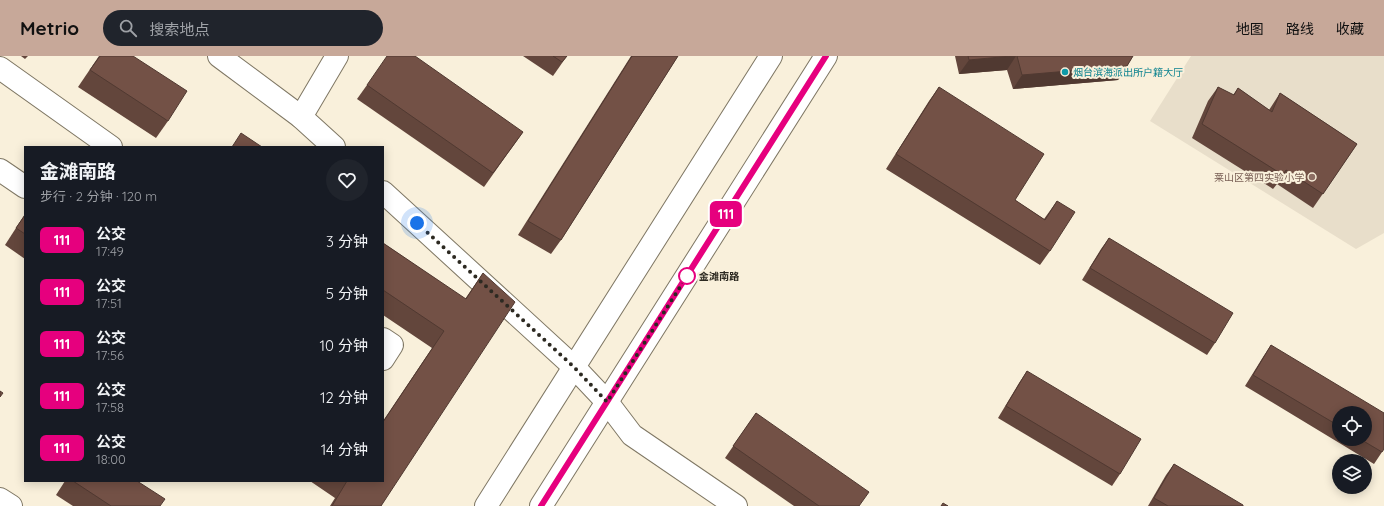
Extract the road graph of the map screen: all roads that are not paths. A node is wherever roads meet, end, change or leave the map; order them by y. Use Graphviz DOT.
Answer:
graph roads {
  1 [pos="219,56"];
  2 [pos="337,56"];
  3 [pos="771,56"];
  4 [pos="826,56"];
  5 [pos="0,68"];
  6 [pos="301,117"];
  7 [pos="110,146"];
  8 [pos="333,146"];
  9 [pos="0,170"];
  10 [pos="24,186"];
  11 [pos="384,193"];
  12 [pos="384,340"];
  13 [pos="384,357"];
  14 [pos="574,367"];
  15 [pos="607,402"];
  16 [pos="0,499"];
  17 [pos="11,506"];
  18 [pos="486,506"];
  19 [pos="541,506"];
  20 [pos="736,506"];
  1 -- 6 [label="street"];
  2 -- 6 [label="street"];
  3 -- 14 [label="street"];
  4 -- 15 [label="street"];
  5 -- 7 [label="street"];
  6 -- 8 [label="street"];
  9 -- 10 [label="street"];
  11 -- 14 [label="street"];
  12 -- 13 [label="street"];
  14 -- 15 [label="street"];
  14 -- 18 [label="street"];
  15 -- 19 [label="street"];
  15 -- 20 [label="street"];
  16 -- 17 [label="street"];
}
